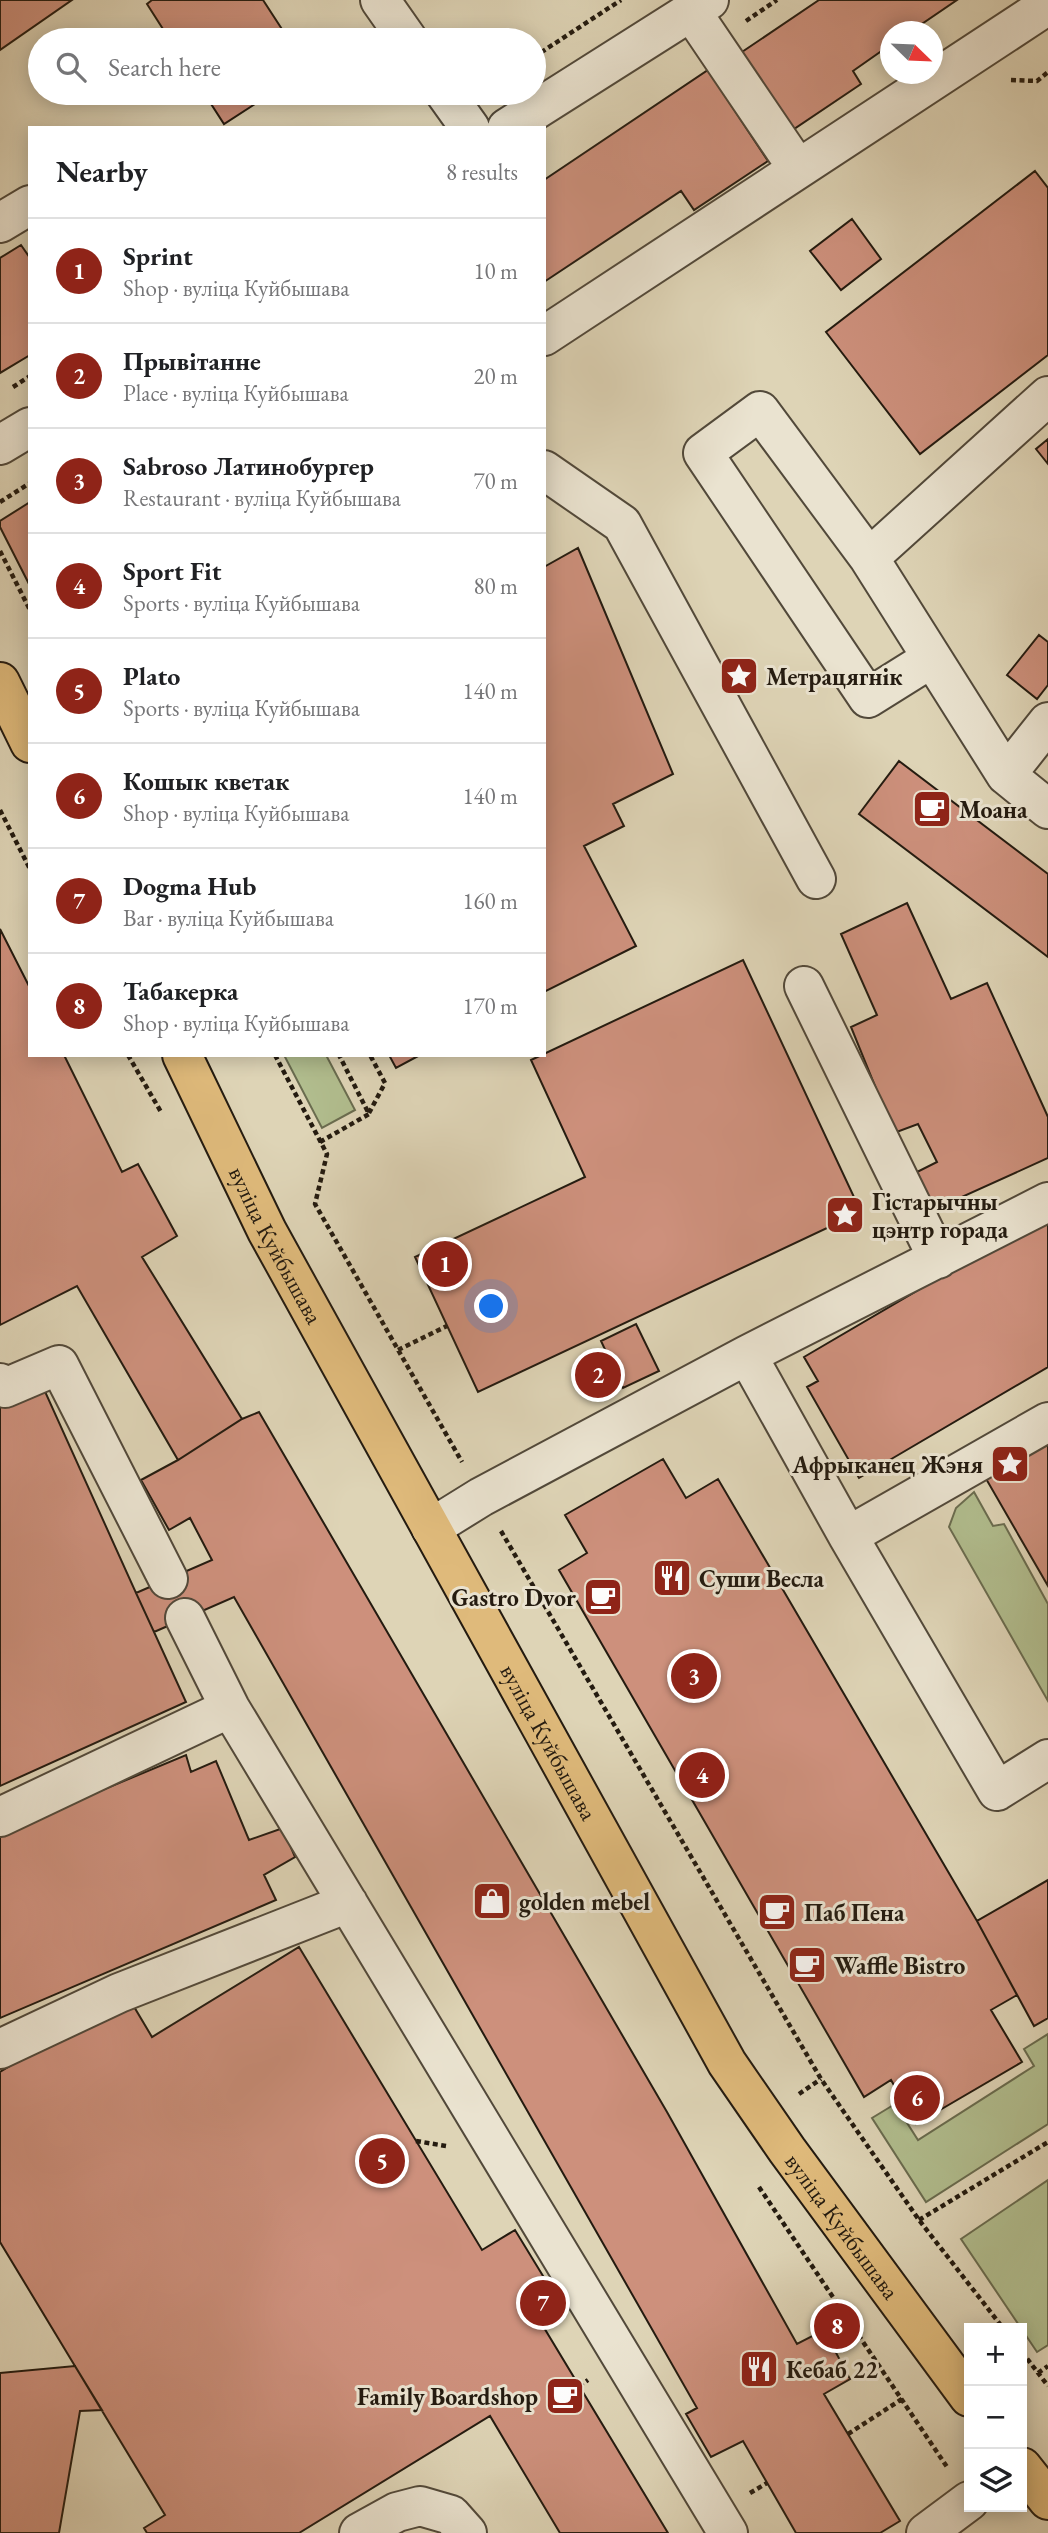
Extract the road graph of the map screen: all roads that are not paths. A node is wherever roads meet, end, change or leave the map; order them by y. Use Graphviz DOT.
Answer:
graph roads {
  1 [pos="380,0"];
  2 [pos="1048,5"];
  3 [pos="700,6"];
  4 [pos="400,28"];
  5 [pos="546,103"];
  6 [pos="454,105"];
  7 [pos="543,105"];
  8 [pos="469,126"];
  9 [pos="510,126"];
  10 [pos="798,169"];
  11 [pos="28,206"];
  12 [pos="0,223"];
  13 [pos="546,335"];
  14 [pos="1048,397"];
  15 [pos="28,428"];
  16 [pos="0,446"];
  17 [pos="546,471"];
  18 [pos="869,558"];
  19 [pos="932,658"];
  20 [pos="0,682"];
  21 [pos="1048,722"];
  22 [pos="28,739"];
  23 [pos="1006,775"];
  24 [pos="1048,809"];
  25 [pos="816,879"];
  26 [pos="804,986"];
  27 [pos="183,1057"];
  28 [pos="1048,1202"];
  29 [pos="938,1259"];
  30 [pos="747,1354"];
  31 [pos="0,1383"];
  32 [pos="1048,1422"];
  33 [pos="431,1528"];
  34 [pos="848,1536"];
  35 [pos="168,1579"];
  36 [pos="185,1618"];
  37 [pos="230,1708"];
  38 [pos="1048,1759"];
  39 [pos="0,1817"];
  40 [pos="348,1903"];
  41 [pos="0,2049"];
  42 [pos="964,2390"];
  43 [pos="1027,2473"];
  44 [pos="1048,2500"];
  45 [pos="964,2505"];
  46 [pos="359,2533"];
  47 [pos="467,2533"];
  48 [pos="728,2533"];
  49 [pos="926,2533"];
  1 -- 4 [label="street"];
  2 -- 10 [label="street"];
  3 -- 5 [label="street"];
  3 -- 10 [label="street"];
  6 -- 8 [label="street"];
  7 -- 9 [label="street"];
  10 -- 13 [label="street"];
  11 -- 12 [label="street"];
  14 -- 18 [label="street"];
  15 -- 16 [label="street"];
  17 -- 25 [label="street"];
  18 -- 19 [label="street"];
  18 -- 19 [label="street"];
  19 -- 23 [label="street"];
  20 -- 22 [label="main road"];
  21 -- 23 [label="street"];
  23 -- 24 [label="street"];
  26 -- 29 [label="street"];
  27 -- 33 [label="main road, вуліца Куйбышава"];
  28 -- 29 [label="street"];
  29 -- 30 [label="street"];
  30 -- 33 [label="street"];
  30 -- 34 [label="street"];
  31 -- 35 [label="street"];
  32 -- 34 [label="street"];
  33 -- 42 [label="main road, вуліца Куйбышава"];
  34 -- 38 [label="street"];
  36 -- 37 [label="street"];
  37 -- 39 [label="street"];
  37 -- 40 [label="street"];
  40 -- 41 [label="street"];
  40 -- 48 [label="street"];
  43 -- 44 [label="main road"];
  45 -- 49 [label="street"];
  46 -- 47 [label="street"];
}
